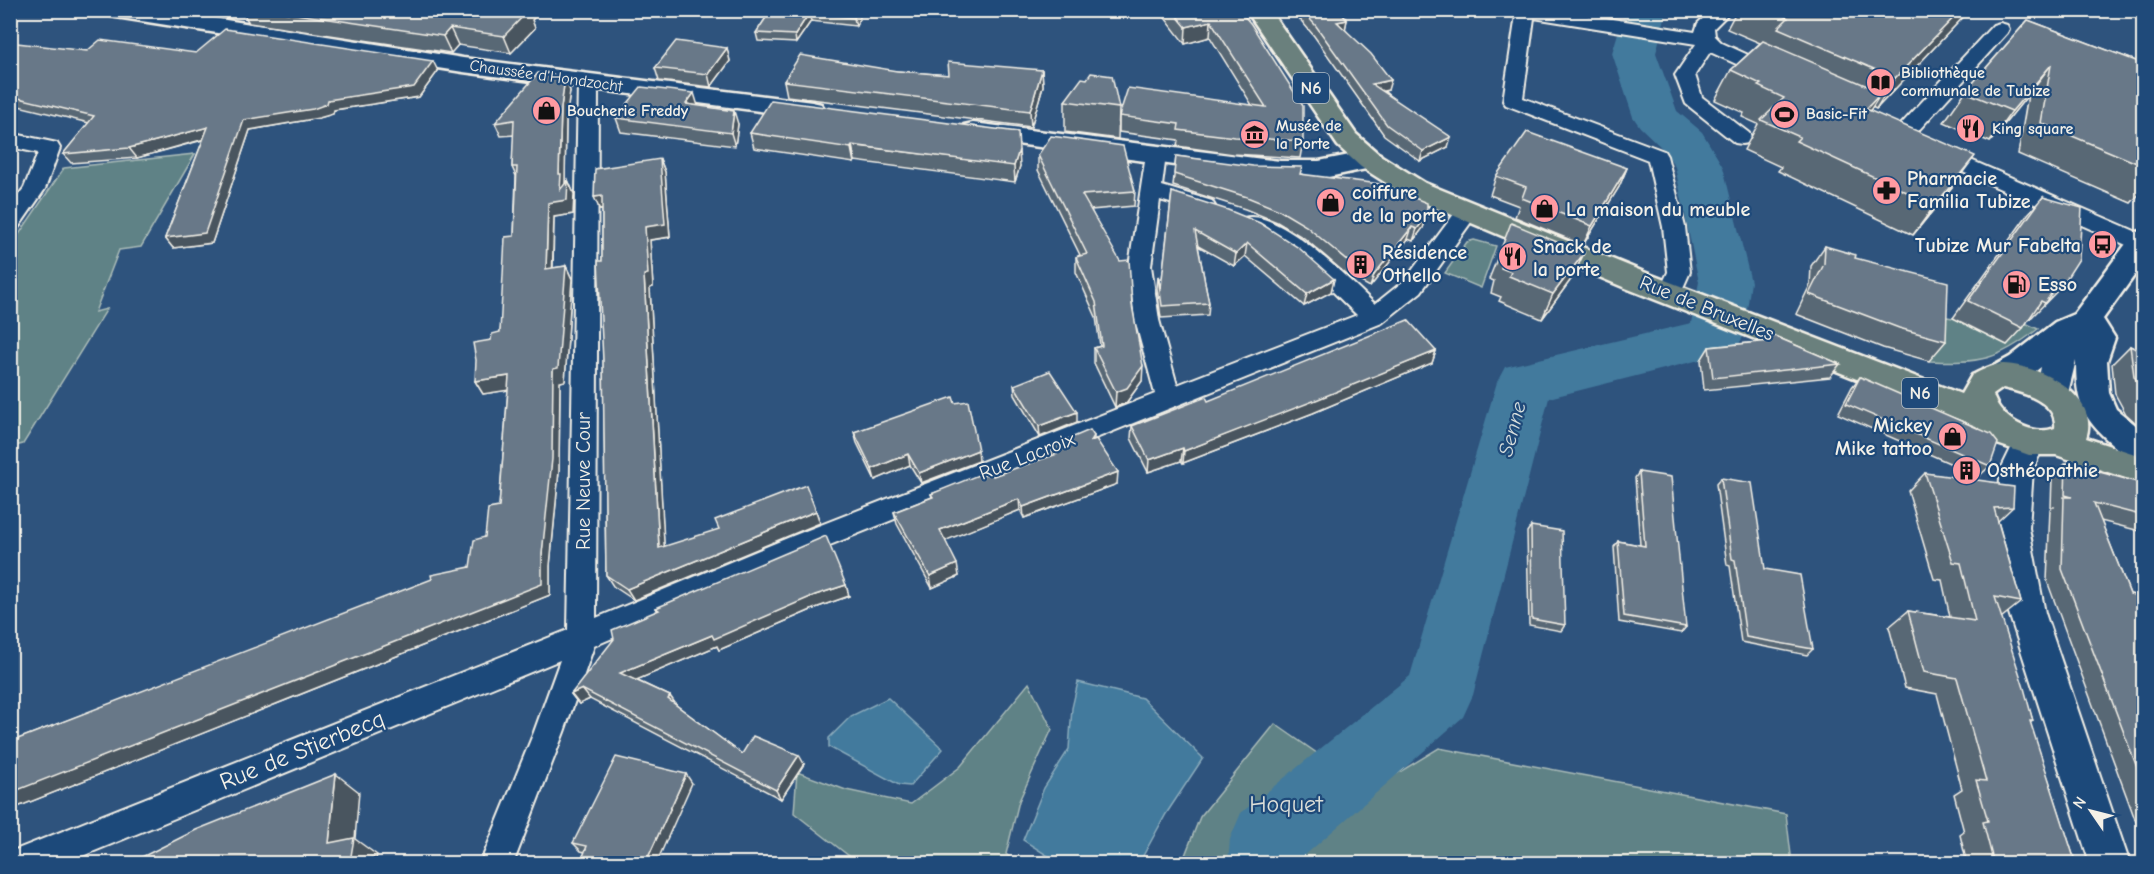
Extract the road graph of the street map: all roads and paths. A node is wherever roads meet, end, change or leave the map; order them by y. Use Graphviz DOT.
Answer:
graph roads {
  1 [pos="116,10"];
  2 [pos="1257,10"];
  3 [pos="1723,10"];
  4 [pos="1523,11"];
  5 [pos="2000,29"];
  6 [pos="1708,40"];
  7 [pos="588,82"];
  8 [pos="1794,82"];
  9 [pos="836,113"];
  10 [pos="1882,123"];
  11 [pos="945,127"];
  12 [pos="1901,137"];
  13 [pos="1742,138"];
  14 [pos="13,145"];
  15 [pos="1156,155"];
  16 [pos="1371,160"];
  17 [pos="1150,189"];
  18 [pos="1468,212"];
  19 [pos="10,223"];
  20 [pos="2140,251"];
  21 [pos="1677,296"];
  22 [pos="1374,317"];
  23 [pos="2085,319"];
  24 [pos="2052,393"];
  25 [pos="1169,400"];
  26 [pos="1990,402"];
  27 [pos="2045,445"];
  28 [pos="2144,452"];
  29 [pos="2144,468"];
  30 [pos="582,637"];
  31 [pos="22,864"];
  32 [pos="496,864"];
  33 [pos="2110,864"];
  1 -- 7 [label="main road, Chaussée d'Hondzocht"];
  2 -- 16 [label="main road, Rue de Bruxelles / N6"];
  3 -- 6 [label="street"];
  4 -- 6 [label="street"];
  4 -- 21 [label="street"];
  5 -- 12 [label="street"];
  6 -- 8 [label="street"];
  6 -- 13 [label="street"];
  7 -- 9 [label="main road, Chaussée d'Hondzocht"];
  7 -- 30 [label="street, Rue Neuve Cour"];
  10 -- 12 [label="street"];
  11 -- 15 [label="main road"];
  12 -- 20 [label="street"];
  14 -- 19 [label="street"];
  15 -- 16 [label="main road"];
  15 -- 17 [label="street"];
  16 -- 18 [label="main road, Rue de Bruxelles / N6"];
  17 -- 22 [label="street"];
  17 -- 25 [label="street"];
  18 -- 21 [label="main road, Rue de Bruxelles / N6"];
  18 -- 22 [label="street, Rue Lacroix"];
  20 -- 23 [label="main road"];
  21 -- 26 [label="main road, Rue de Bruxelles / N6"];
  22 -- 25 [label="street, Rue Lacroix"];
  23 -- 24 [label="main road"];
  23 -- 26 [label="main road"];
  23 -- 28 [label="main road"];
  24 -- 26 [label="main road, Rue de Bruxelles"];
  24 -- 27 [label="main road, Rue de Bruxelles"];
  25 -- 30 [label="street, Rue Lacroix"];
  26 -- 27 [label="main road, Rue de Bruxelles"];
  27 -- 29 [label="main road, Rue de Bruxelles"];
  27 -- 33 [label="street"];
  30 -- 31 [label="street, Rue de Stierbecq"];
  30 -- 32 [label="street, Rue Neuve Cour"];
}
